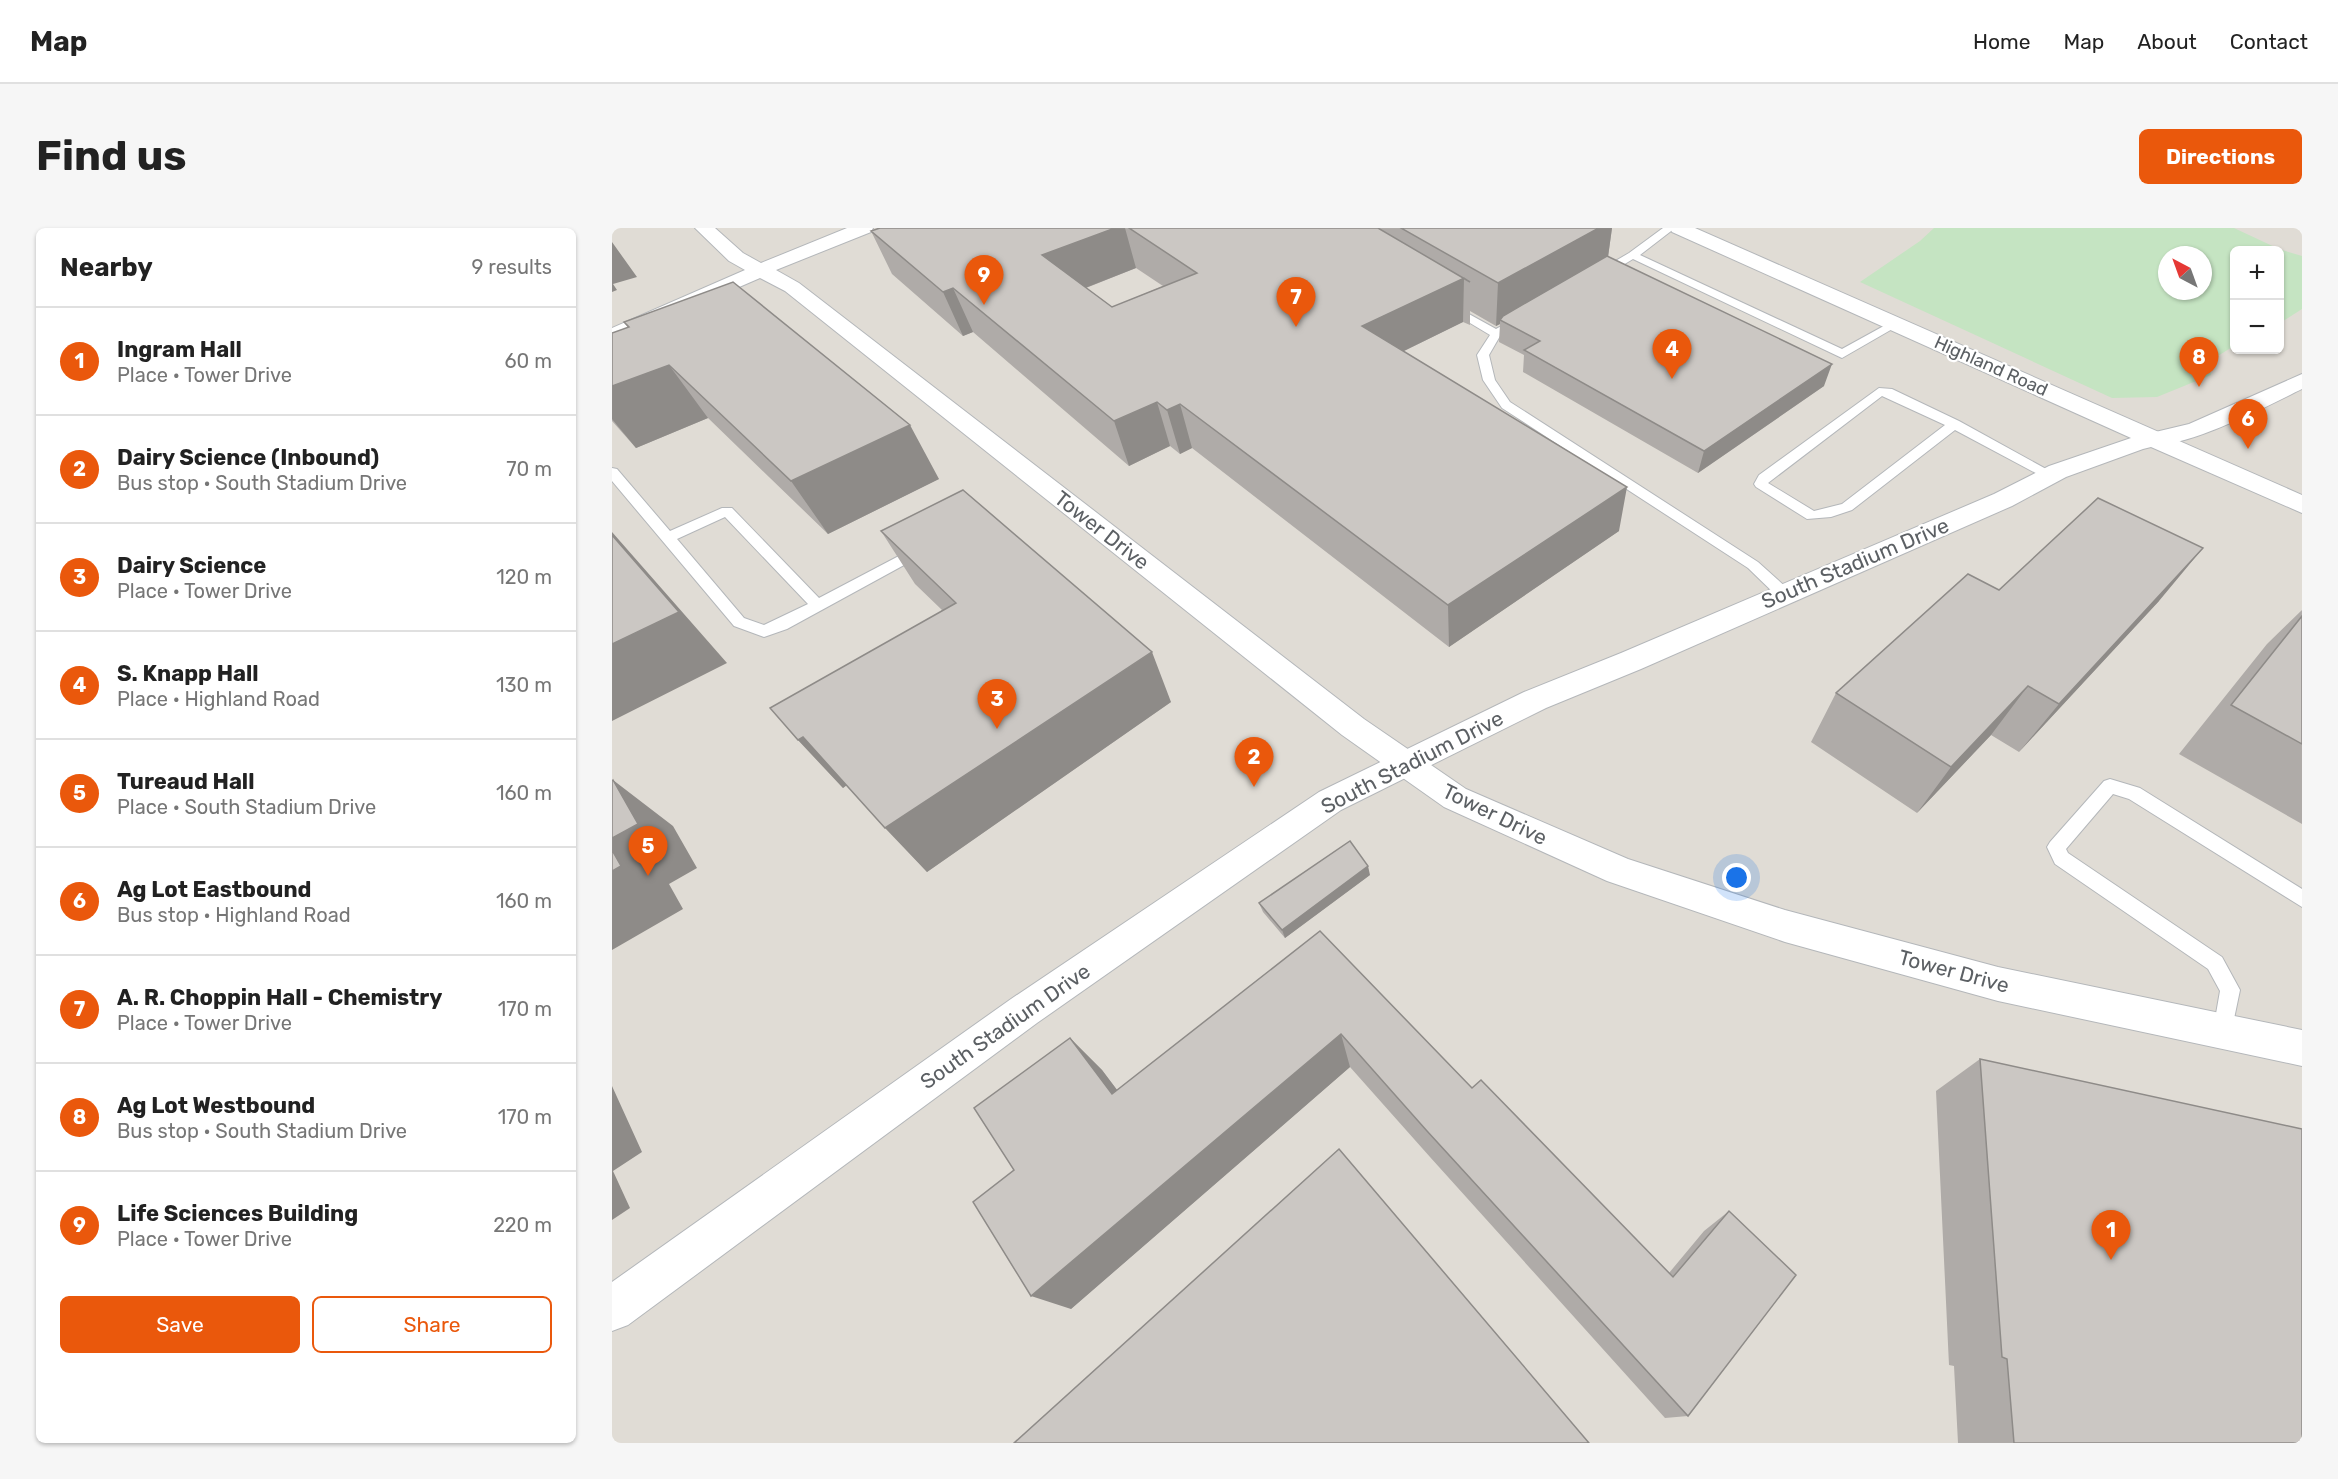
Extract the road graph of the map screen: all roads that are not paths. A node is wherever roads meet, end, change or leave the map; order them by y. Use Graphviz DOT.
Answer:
graph roads {
  1 [pos="704,228"];
  2 [pos="864,228"];
  3 [pos="1670,228"];
  4 [pos="1679,228"];
  5 [pos="1633,255"];
  6 [pos="760,270"];
  7 [pos="1584,283"];
  8 [pos="1437,299"];
  9 [pos="1535,311"];
  10 [pos="1895,324"];
  11 [pos="1496,334"];
  12 [pos="612,336"];
  13 [pos="2302,381"];
  14 [pos="1954,423"];
  15 [pos="2155,439"];
  16 [pos="612,472"];
  17 [pos="2050,475"];
  18 [pos="2302,505"];
  19 [pos="668,538"];
  20 [pos="937,541"];
  21 [pos="1784,594"];
  22 [pos="818,606"];
  23 [pos="1405,763"];
  24 [pos="2302,899"];
  25 [pos="2223,1031"];
  26 [pos="2302,1048"];
  27 [pos="612,1309"];
  1 -- 6 [label="street, Tower Drive"];
  2 -- 6 [label="street"];
  3 -- 5 [label="lane"];
  4 -- 10 [label="street, Highland Road"];
  5 -- 7 [label="lane"];
  5 -- 10 [label="lane"];
  6 -- 12 [label="street"];
  6 -- 23 [label="street, Tower Drive"];
  8 -- 11 [label="lane"];
  9 -- 11 [label="lane"];
  10 -- 15 [label="street, Highland Road"];
  11 -- 21 [label="lane"];
  13 -- 15 [label="street, South Stadium Drive"];
  14 -- 14 [label="lane"];
  14 -- 17 [label="lane"];
  15 -- 17 [label="street, South Stadium Drive"];
  15 -- 18 [label="street, Highland Road"];
  16 -- 19 [label="lane"];
  17 -- 21 [label="street, South Stadium Drive"];
  19 -- 22 [label="lane"];
  19 -- 22 [label="lane"];
  20 -- 22 [label="lane"];
  21 -- 23 [label="street, South Stadium Drive"];
  23 -- 25 [label="street, Tower Drive"];
  23 -- 27 [label="street, South Stadium Drive"];
  24 -- 25 [label="lane"];
  25 -- 26 [label="street, Tower Drive"];
}
